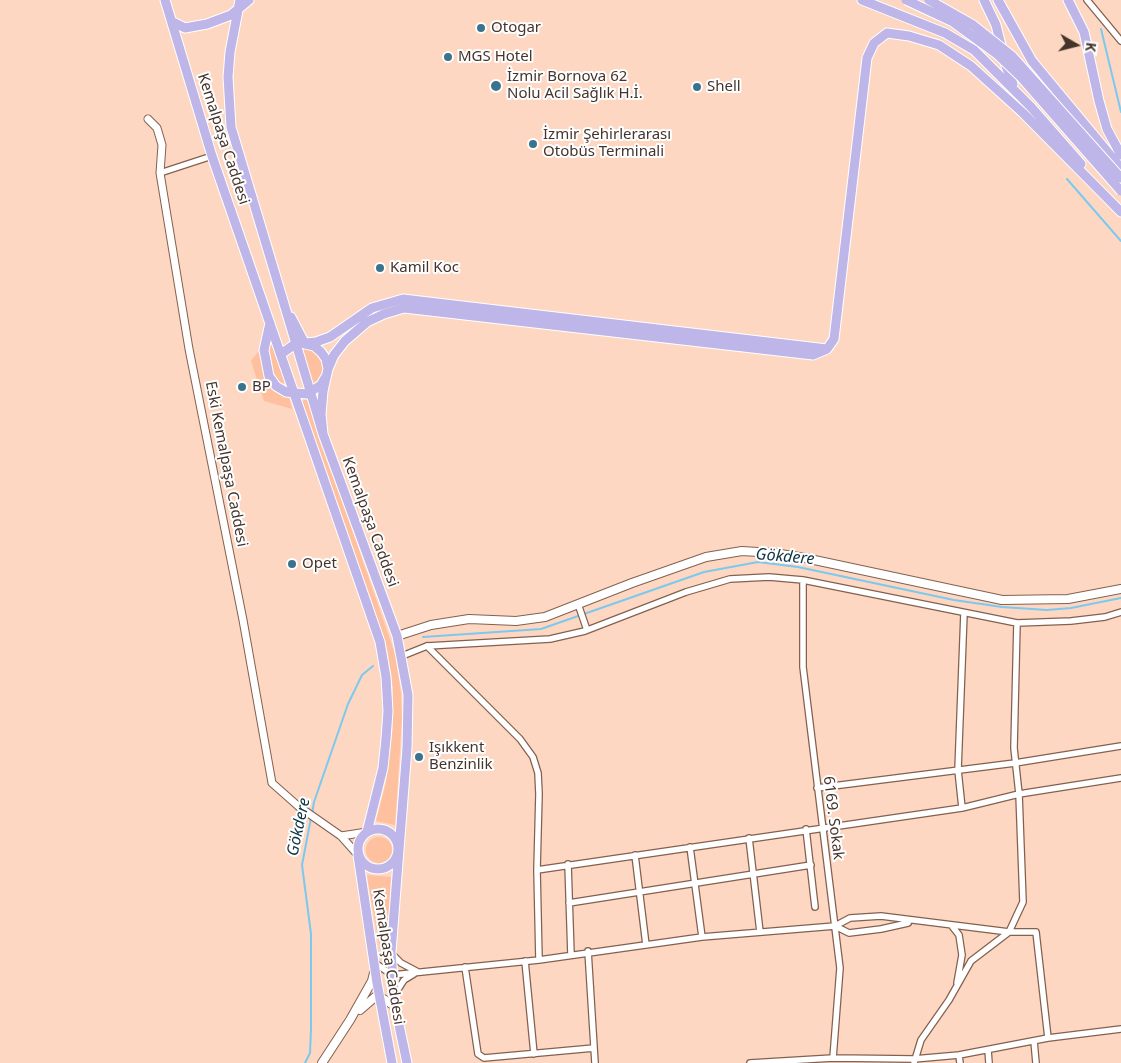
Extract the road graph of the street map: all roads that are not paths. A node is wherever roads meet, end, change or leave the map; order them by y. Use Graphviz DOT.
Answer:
graph roads {
  1 [pos="165,0"];
  2 [pos="249,0"];
  3 [pos="862,0"];
  4 [pos="906,0"];
  5 [pos="929,0"];
  6 [pos="984,0"];
  7 [pos="998,0"];
  8 [pos="1068,0"];
  9 [pos="1087,0"];
  10 [pos="239,3"];
  11 [pos="172,22"];
  12 [pos="1121,41"];
  13 [pos="1018,92"];
  14 [pos="148,119"];
  15 [pos="1121,155"];
  16 [pos="212,156"];
  17 [pos="1121,168"];
  18 [pos="160,174"];
  19 [pos="1121,178"];
  20 [pos="1121,191"];
  21 [pos="1121,211"];
  22 [pos="282,300"];
  23 [pos="270,323"];
  24 [pos="295,344"];
  25 [pos="306,344"];
  26 [pos="827,349"];
  27 [pos="281,354"];
  28 [pos="327,373"];
  29 [pos="310,392"];
  30 [pos="294,394"];
  31 [pos="323,434"];
  32 [pos="803,580"];
  33 [pos="1121,589"];
  34 [pos="578,604"];
  35 [pos="1121,612"];
  36 [pos="964,613"];
  37 [pos="1017,623"];
  38 [pos="587,630"];
  39 [pos="397,636"];
  40 [pos="427,646"];
  41 [pos="402,656"];
  42 [pos="1121,746"];
  43 [pos="1015,763"];
  44 [pos="958,770"];
  45 [pos="1121,778"];
  46 [pos="817,788"];
  47 [pos="1019,794"];
  48 [pos="962,808"];
  49 [pos="821,827"];
  50 [pos="806,829"];
  51 [pos="367,832"];
  52 [pos="341,836"];
  53 [pos="749,838"];
  54 [pos="690,847"];
  55 [pos="399,850"];
  56 [pos="358,855"];
  57 [pos="635,855"];
  58 [pos="568,864"];
  59 [pos="811,865"];
  60 [pos="537,870"];
  61 [pos="753,875"];
  62 [pos="696,883"];
  63 [pos="640,892"];
  64 [pos="569,903"];
  65 [pos="815,908"];
  66 [pos="912,922"];
  67 [pos="835,926"];
  68 [pos="952,926"];
  69 [pos="760,932"];
  70 [pos="1010,932"];
  71 [pos="702,937"];
  72 [pos="646,945"];
  73 [pos="391,952"];
  74 [pos="588,952"];
  75 [pos="570,954"];
  76 [pos="539,960"];
  77 [pos="525,961"];
  78 [pos="375,964"];
  79 [pos="465,967"];
  80 [pos="418,972"];
  81 [pos="392,975"];
  82 [pos="956,988"];
  83 [pos="394,995"];
  84 [pos="380,998"];
  85 [pos="395,1006"];
  86 [pos="350,1020"];
  87 [pos="1121,1028"];
  88 [pos="1048,1038"];
  89 [pos="1034,1041"];
  90 [pos="594,1048"];
  91 [pos="988,1050"];
  92 [pos="534,1054"];
  93 [pos="959,1055"];
  94 [pos="833,1058"];
  95 [pos="914,1061"];
  96 [pos="322,1063"];
  97 [pos="392,1063"];
  98 [pos="407,1063"];
  99 [pos="595,1063"];
  100 [pos="750,1063"];
  101 [pos="960,1063"];
  102 [pos="989,1063"];
  103 [pos="1036,1063"];
  1 -- 11 [label="main road, Kemalpaşa Caddesi"];
  2 -- 10 [label="main road"];
  3 -- 13 [label="main road"];
  4 -- 20 [label="main road, bridge"];
  5 -- 19 [label="main road, bridge"];
  6 -- 13 [label="main road"];
  7 -- 17 [label="main road"];
  8 -- 15 [label="main road"];
  9 -- 12 [label="street"];
  10 -- 11 [label="main road"];
  10 -- 22 [label="main road, Kemalpaşa Caddesi"];
  11 -- 16 [label="main road, Kemalpaşa Caddesi"];
  13 -- 21 [label="main road"];
  14 -- 18 [label="street, Eski Kemalpaşa Caddesi"];
  16 -- 18 [label="street"];
  16 -- 23 [label="main road, Kemalpaşa Caddesi"];
  18 -- 52 [label="street, Eski Kemalpaşa Caddesi"];
  21 -- 26 [label="main road"];
  22 -- 24 [label="main road, Kemalpaşa Caddesi"];
  22 -- 25 [label="main road"];
  23 -- 27 [label="main road, Kemalpaşa Caddesi"];
  23 -- 30 [label="main road"];
  24 -- 25 [label="main road"];
  24 -- 27 [label="main road"];
  24 -- 29 [label="main road, Kemalpaşa Caddesi"];
  25 -- 26 [label="main road"];
  25 -- 28 [label="main road"];
  26 -- 28 [label="main road"];
  27 -- 30 [label="main road, Kemalpaşa Caddesi"];
  28 -- 29 [label="main road"];
  28 -- 31 [label="main road"];
  29 -- 30 [label="main road"];
  29 -- 31 [label="main road, Kemalpaşa Caddesi"];
  30 -- 51 [label="main road, Kemalpaşa Caddesi"];
  31 -- 39 [label="main road, Kemalpaşa Caddesi"];
  32 -- 36 [label="street"];
  32 -- 38 [label="street"];
  32 -- 46 [label="street, 6169. Sokak"];
  33 -- 34 [label="main road"];
  34 -- 38 [label="street"];
  34 -- 39 [label="main road"];
  35 -- 37 [label="street"];
  36 -- 37 [label="street"];
  36 -- 44 [label="street"];
  37 -- 43 [label="street"];
  38 -- 40 [label="street"];
  39 -- 41 [label="main road, Kemalpaşa Caddesi"];
  40 -- 41 [label="street"];
  40 -- 60 [label="street"];
  41 -- 55 [label="main road, Kemalpaşa Caddesi"];
  42 -- 43 [label="street"];
  43 -- 44 [label="street"];
  43 -- 47 [label="street"];
  44 -- 46 [label="street"];
  44 -- 48 [label="street"];
  45 -- 47 [label="street"];
  46 -- 49 [label="street, 6169. Sokak"];
  47 -- 48 [label="street"];
  47 -- 70 [label="street"];
  48 -- 49 [label="street"];
  49 -- 50 [label="street"];
  49 -- 67 [label="street, 6169. Sokak"];
  50 -- 53 [label="street"];
  50 -- 59 [label="street, 6169. Sokak"];
  51 -- 52 [label="street"];
  51 -- 55 [label="main road"];
  51 -- 56 [label="main road"];
  52 -- 56 [label="street, Eski Kemalpaşa Caddesi"];
  53 -- 54 [label="street"];
  53 -- 61 [label="street"];
  54 -- 57 [label="street"];
  54 -- 62 [label="street"];
  55 -- 56 [label="main road"];
  55 -- 73 [label="main road, Kemalpaşa Caddesi"];
  56 -- 78 [label="main road, Kemalpaşa Caddesi"];
  57 -- 58 [label="street"];
  57 -- 63 [label="street"];
  58 -- 60 [label="street"];
  58 -- 64 [label="street"];
  59 -- 61 [label="street, 6169. Sokak"];
  59 -- 65 [label="street, 6169. Sokak"];
  60 -- 76 [label="street"];
  61 -- 62 [label="street, 6169. Sokak"];
  61 -- 69 [label="street"];
  62 -- 63 [label="street, 6169. Sokak"];
  62 -- 71 [label="street"];
  63 -- 64 [label="street, 6169. Sokak"];
  63 -- 72 [label="street"];
  64 -- 75 [label="street"];
  66 -- 67 [label="street"];
  66 -- 67 [label="street"];
  66 -- 68 [label="street"];
  67 -- 69 [label="street"];
  67 -- 94 [label="street, 6169. Sokak"];
  68 -- 70 [label="street"];
  68 -- 82 [label="street"];
  69 -- 71 [label="street"];
  70 -- 82 [label="street"];
  70 -- 88 [label="street"];
  71 -- 72 [label="street"];
  72 -- 74 [label="street"];
  73 -- 80 [label="street"];
  73 -- 81 [label="main road, Kemalpaşa Caddesi"];
  74 -- 75 [label="street"];
  74 -- 90 [label="street"];
  75 -- 76 [label="street"];
  76 -- 77 [label="street"];
  77 -- 79 [label="street"];
  77 -- 92 [label="street"];
  78 -- 81 [label="street"];
  78 -- 84 [label="main road, Kemalpaşa Caddesi"];
  78 -- 86 [label="main road"];
  79 -- 80 [label="street"];
  79 -- 92 [label="street"];
  80 -- 81 [label="street"];
  80 -- 83 [label="street"];
  81 -- 83 [label="main road, Kemalpaşa Caddesi"];
  82 -- 95 [label="street"];
  83 -- 85 [label="main road, Kemalpaşa Caddesi"];
  84 -- 85 [label="main road"];
  84 -- 86 [label="main road"];
  84 -- 97 [label="main road, Kemalpaşa Caddesi"];
  85 -- 98 [label="main road, Kemalpaşa Caddesi"];
  86 -- 96 [label="main road"];
  87 -- 88 [label="street"];
  88 -- 89 [label="street"];
  89 -- 91 [label="street"];
  89 -- 103 [label="street"];
  90 -- 92 [label="street"];
  90 -- 99 [label="street"];
  91 -- 93 [label="street"];
  91 -- 102 [label="street"];
  93 -- 95 [label="street"];
  93 -- 101 [label="street"];
  94 -- 95 [label="street"];
  94 -- 100 [label="street"];
}
